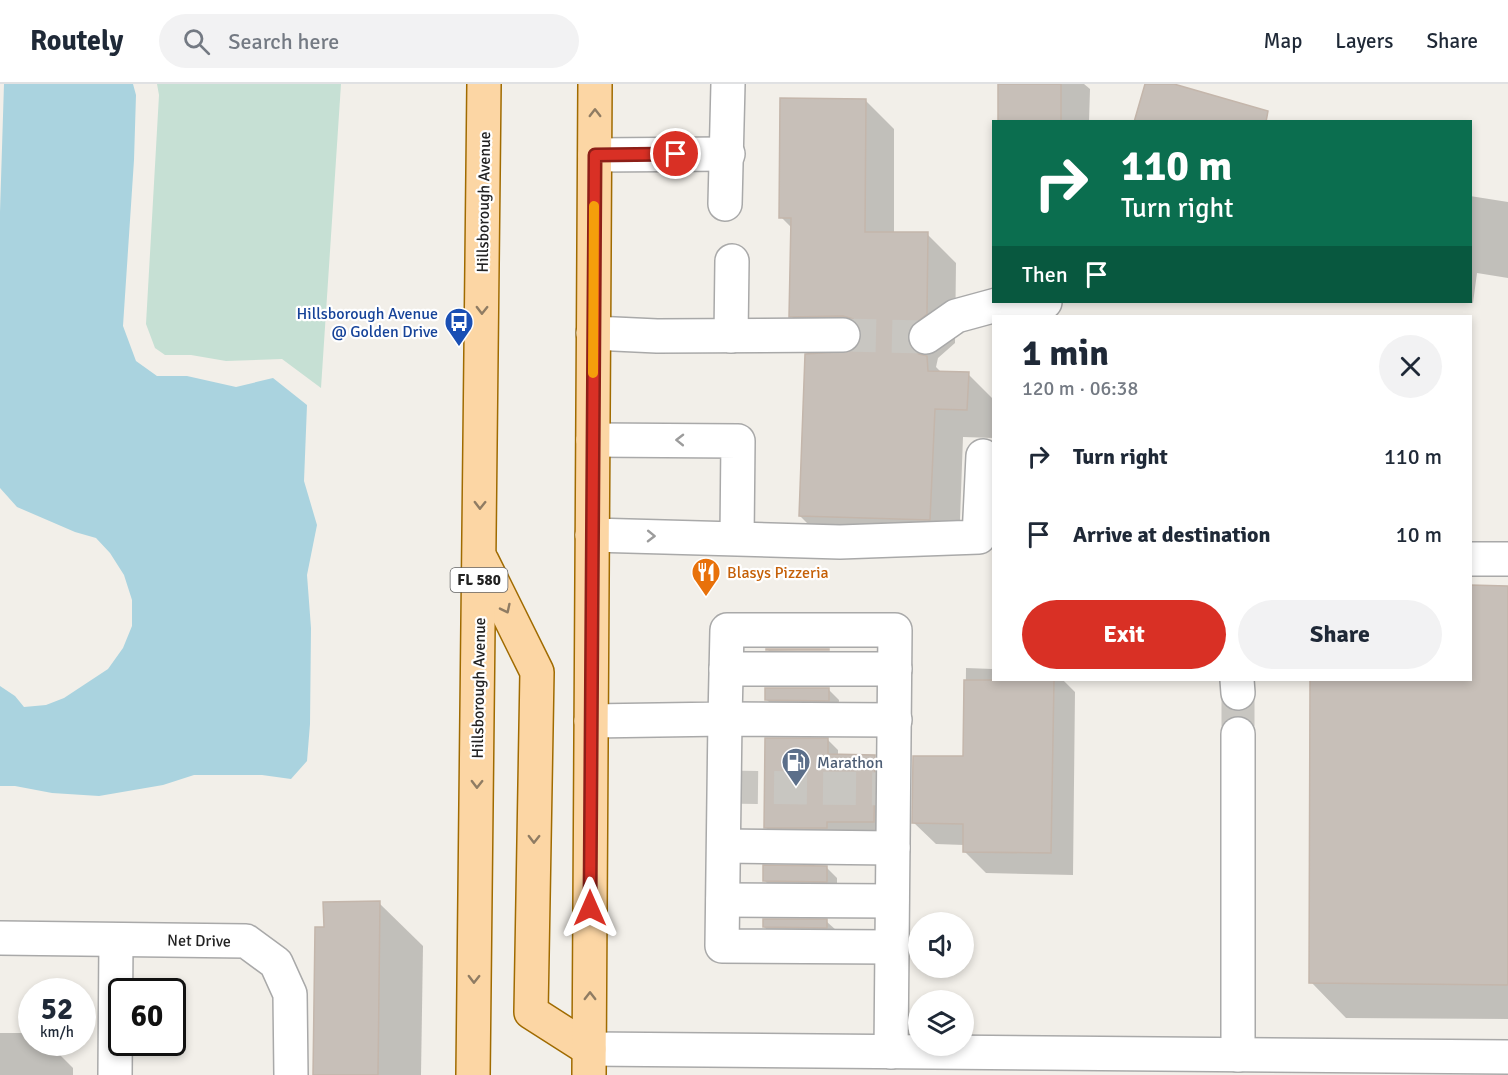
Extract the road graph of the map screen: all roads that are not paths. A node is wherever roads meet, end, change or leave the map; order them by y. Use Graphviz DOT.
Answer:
graph roads {
  1 [pos="484,84"];
  2 [pos="595,84"];
  3 [pos="728,84"];
  4 [pos="728,154"];
  5 [pos="595,155"];
  6 [pos="725,204"];
  7 [pos="732,261"];
  8 [pos="1022,303"];
  9 [pos="593,333"];
  10 [pos="843,335"];
  11 [pos="731,336"];
  12 [pos="926,337"];
  13 [pos="593,440"];
  14 [pos="983,456"];
  15 [pos="592,535"];
  16 [pos="737,538"];
  17 [pos="480,557"];
  18 [pos="1472,559"];
  19 [pos="1508,559"];
  20 [pos="725,719"];
  21 [pos="895,720"];
  22 [pos="591,721"];
  23 [pos="1238,734"];
  24 [pos="724,846"];
  25 [pos="893,848"];
  26 [pos="723,900"];
  27 [pos="892,901"];
  28 [pos="0,938"];
  29 [pos="116,939"];
  30 [pos="892,947"];
  31 [pos="891,1052"];
  32 [pos="1238,1055"];
  33 [pos="1508,1057"];
  34 [pos="589,1062"];
  35 [pos="115,1075"];
  36 [pos="291,1075"];
  37 [pos="472,1075"];
  1 -- 17 [label="main road, Hillsborough Avenue / FL 580, one-way"];
  5 -- 2 [label="main road, one-way"];
  3 -- 4 [label="lane"];
  4 -- 5 [label="lane"];
  4 -- 6 [label="lane"];
  5 -- 9 [label="main road"];
  7 -- 11 [label="lane"];
  8 -- 12 [label="lane"];
  9 -- 11 [label="lane"];
  9 -- 13 [label="main road"];
  10 -- 11 [label="lane"];
  13 -- 15 [label="main road"];
  16 -- 13 [label="lane, one-way"];
  14 -- 16 [label="lane"];
  15 -- 16 [label="lane, one-way"];
  15 -- 22 [label="main road"];
  17 -- 34 [label="main road, one-way"];
  17 -- 37 [label="main road, Hillsborough Avenue / FL 580, one-way"];
  18 -- 19 [label="lane"];
  20 -- 21 [label="lane"];
  20 -- 21 [label="lane"];
  20 -- 22 [label="lane"];
  20 -- 24 [label="lane"];
  21 -- 25 [label="lane"];
  34 -- 22 [label="main road, one-way"];
  23 -- 32 [label="lane"];
  24 -- 25 [label="lane"];
  24 -- 26 [label="lane"];
  25 -- 27 [label="lane"];
  26 -- 27 [label="lane"];
  26 -- 30 [label="lane"];
  27 -- 30 [label="lane"];
  28 -- 29 [label="lane, Net Drive"];
  29 -- 35 [label="lane"];
  29 -- 36 [label="lane, Net Drive"];
  30 -- 31 [label="lane"];
  31 -- 32 [label="lane"];
  31 -- 34 [label="lane"];
  32 -- 33 [label="lane"];
}
